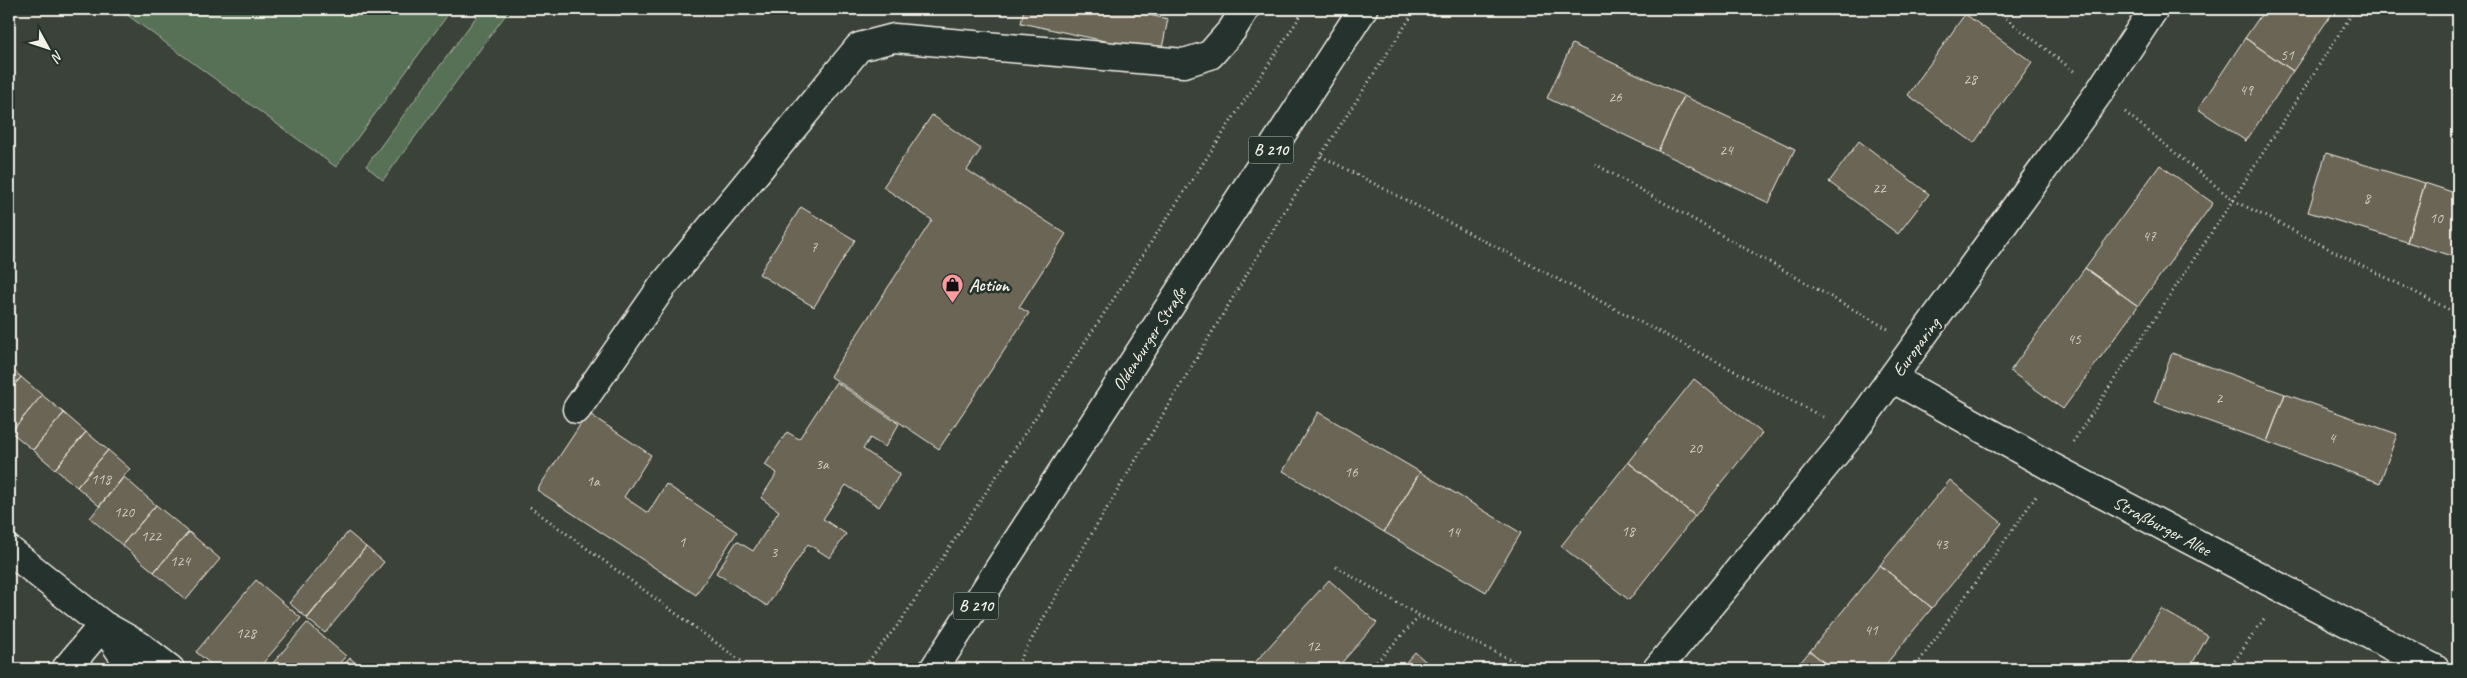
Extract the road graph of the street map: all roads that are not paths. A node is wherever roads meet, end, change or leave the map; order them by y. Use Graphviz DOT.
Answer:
graph roads {
  1 [pos="1245,9"];
  2 [pos="1364,9"];
  3 [pos="2154,9"];
  4 [pos="1892,378"];
  5 [pos="577,409"];
  6 [pos="9,550"];
  7 [pos="103,625"];
  8 [pos="66,669"];
  9 [pos="132,669"];
  10 [pos="170,669"];
  11 [pos="934,669"];
  12 [pos="1657,669"];
  13 [pos="2435,669"];
  1 -- 5 [label="street"];
  2 -- 11 [label="street, Oldenburger Straße / B 210"];
  3 -- 4 [label="street, Europaring"];
  4 -- 12 [label="street, Europaring"];
  4 -- 13 [label="street, Straßburger Allee"];
  6 -- 7 [label="street"];
  7 -- 8 [label="street"];
  7 -- 9 [label="street"];
  7 -- 10 [label="street"];
}
